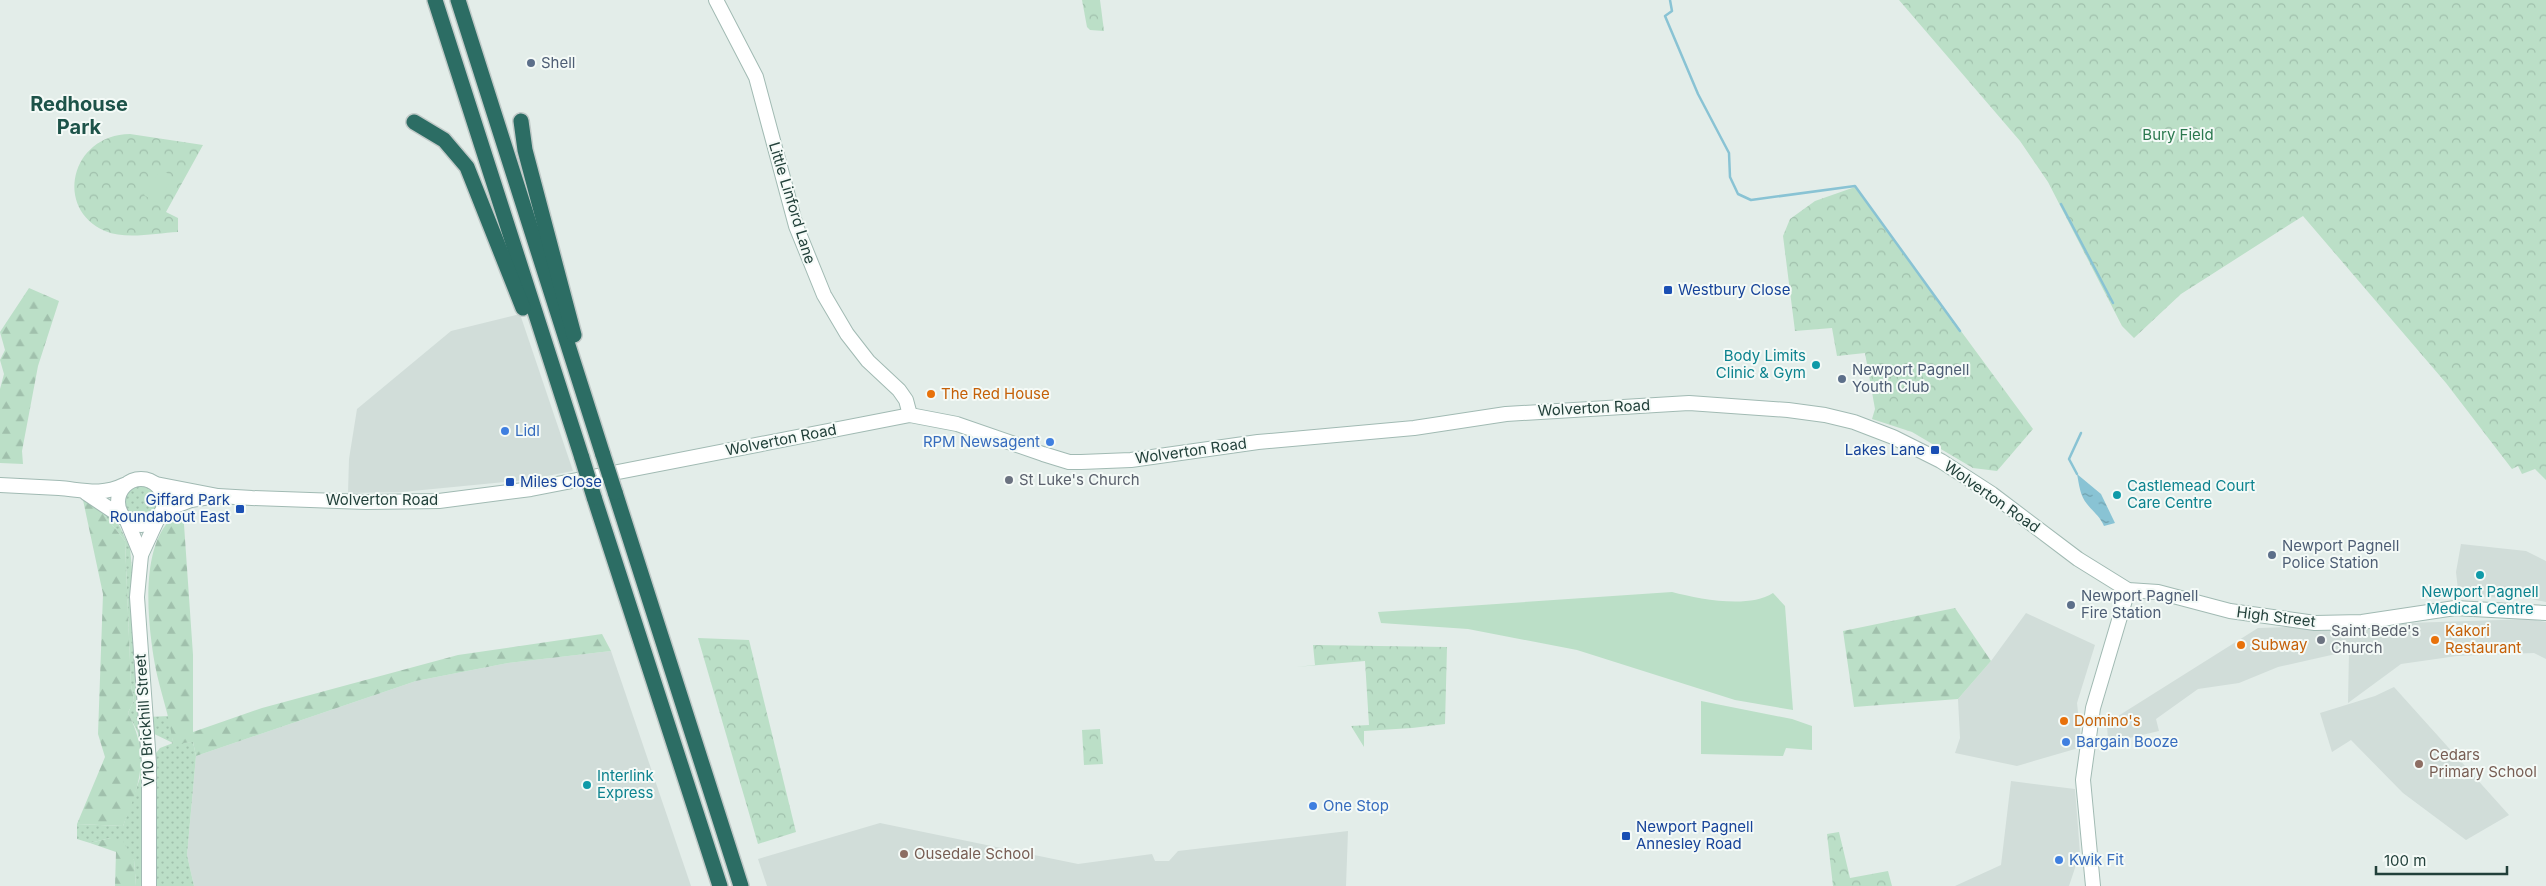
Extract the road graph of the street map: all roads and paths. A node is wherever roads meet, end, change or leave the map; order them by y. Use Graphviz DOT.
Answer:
graph roads {
  1 [pos="436,0"];
  2 [pos="458,0"];
  3 [pos="716,0"];
  4 [pos="521,121"];
  5 [pos="414,122"];
  6 [pos="588,407"];
  7 [pos="566,413"];
  8 [pos="910,415"];
  9 [pos="156,484"];
  10 [pos="0,485"];
  11 [pos="124,485"];
  12 [pos="86,493"];
  13 [pos="218,496"];
  14 [pos="161,514"];
  15 [pos="124,519"];
  16 [pos="141,555"];
  17 [pos="2128,590"];
  18 [pos="2546,613"];
  19 [pos="149,886"];
  20 [pos="720,886"];
  21 [pos="742,886"];
  22 [pos="2093,886"];
  1 -- 7 [label="highway"];
  2 -- 6 [label="highway"];
  3 -- 8 [label="street, Little Linford Lane"];
  4 -- 6 [label="highway"];
  5 -- 7 [label="highway"];
  6 -- 21 [label="highway, bridge"];
  7 -- 20 [label="highway, bridge"];
  8 -- 13 [label="street, Wolverton Road"];
  8 -- 17 [label="street, Wolverton Road"];
  9 -- 11 [label="street"];
  9 -- 13 [label="street, Wolverton Road"];
  9 -- 14 [label="street"];
  10 -- 12 [label="street"];
  11 -- 12 [label="street"];
  11 -- 15 [label="street"];
  12 -- 15 [label="street"];
  13 -- 14 [label="street, Wolverton Road"];
  14 -- 15 [label="street"];
  14 -- 16 [label="street, V10 Brickhill Street"];
  15 -- 16 [label="street, V10 Brickhill Street"];
  16 -- 19 [label="street, V10 Brickhill Street"];
  17 -- 18 [label="street, High Street"];
  17 -- 22 [label="street"];
}
